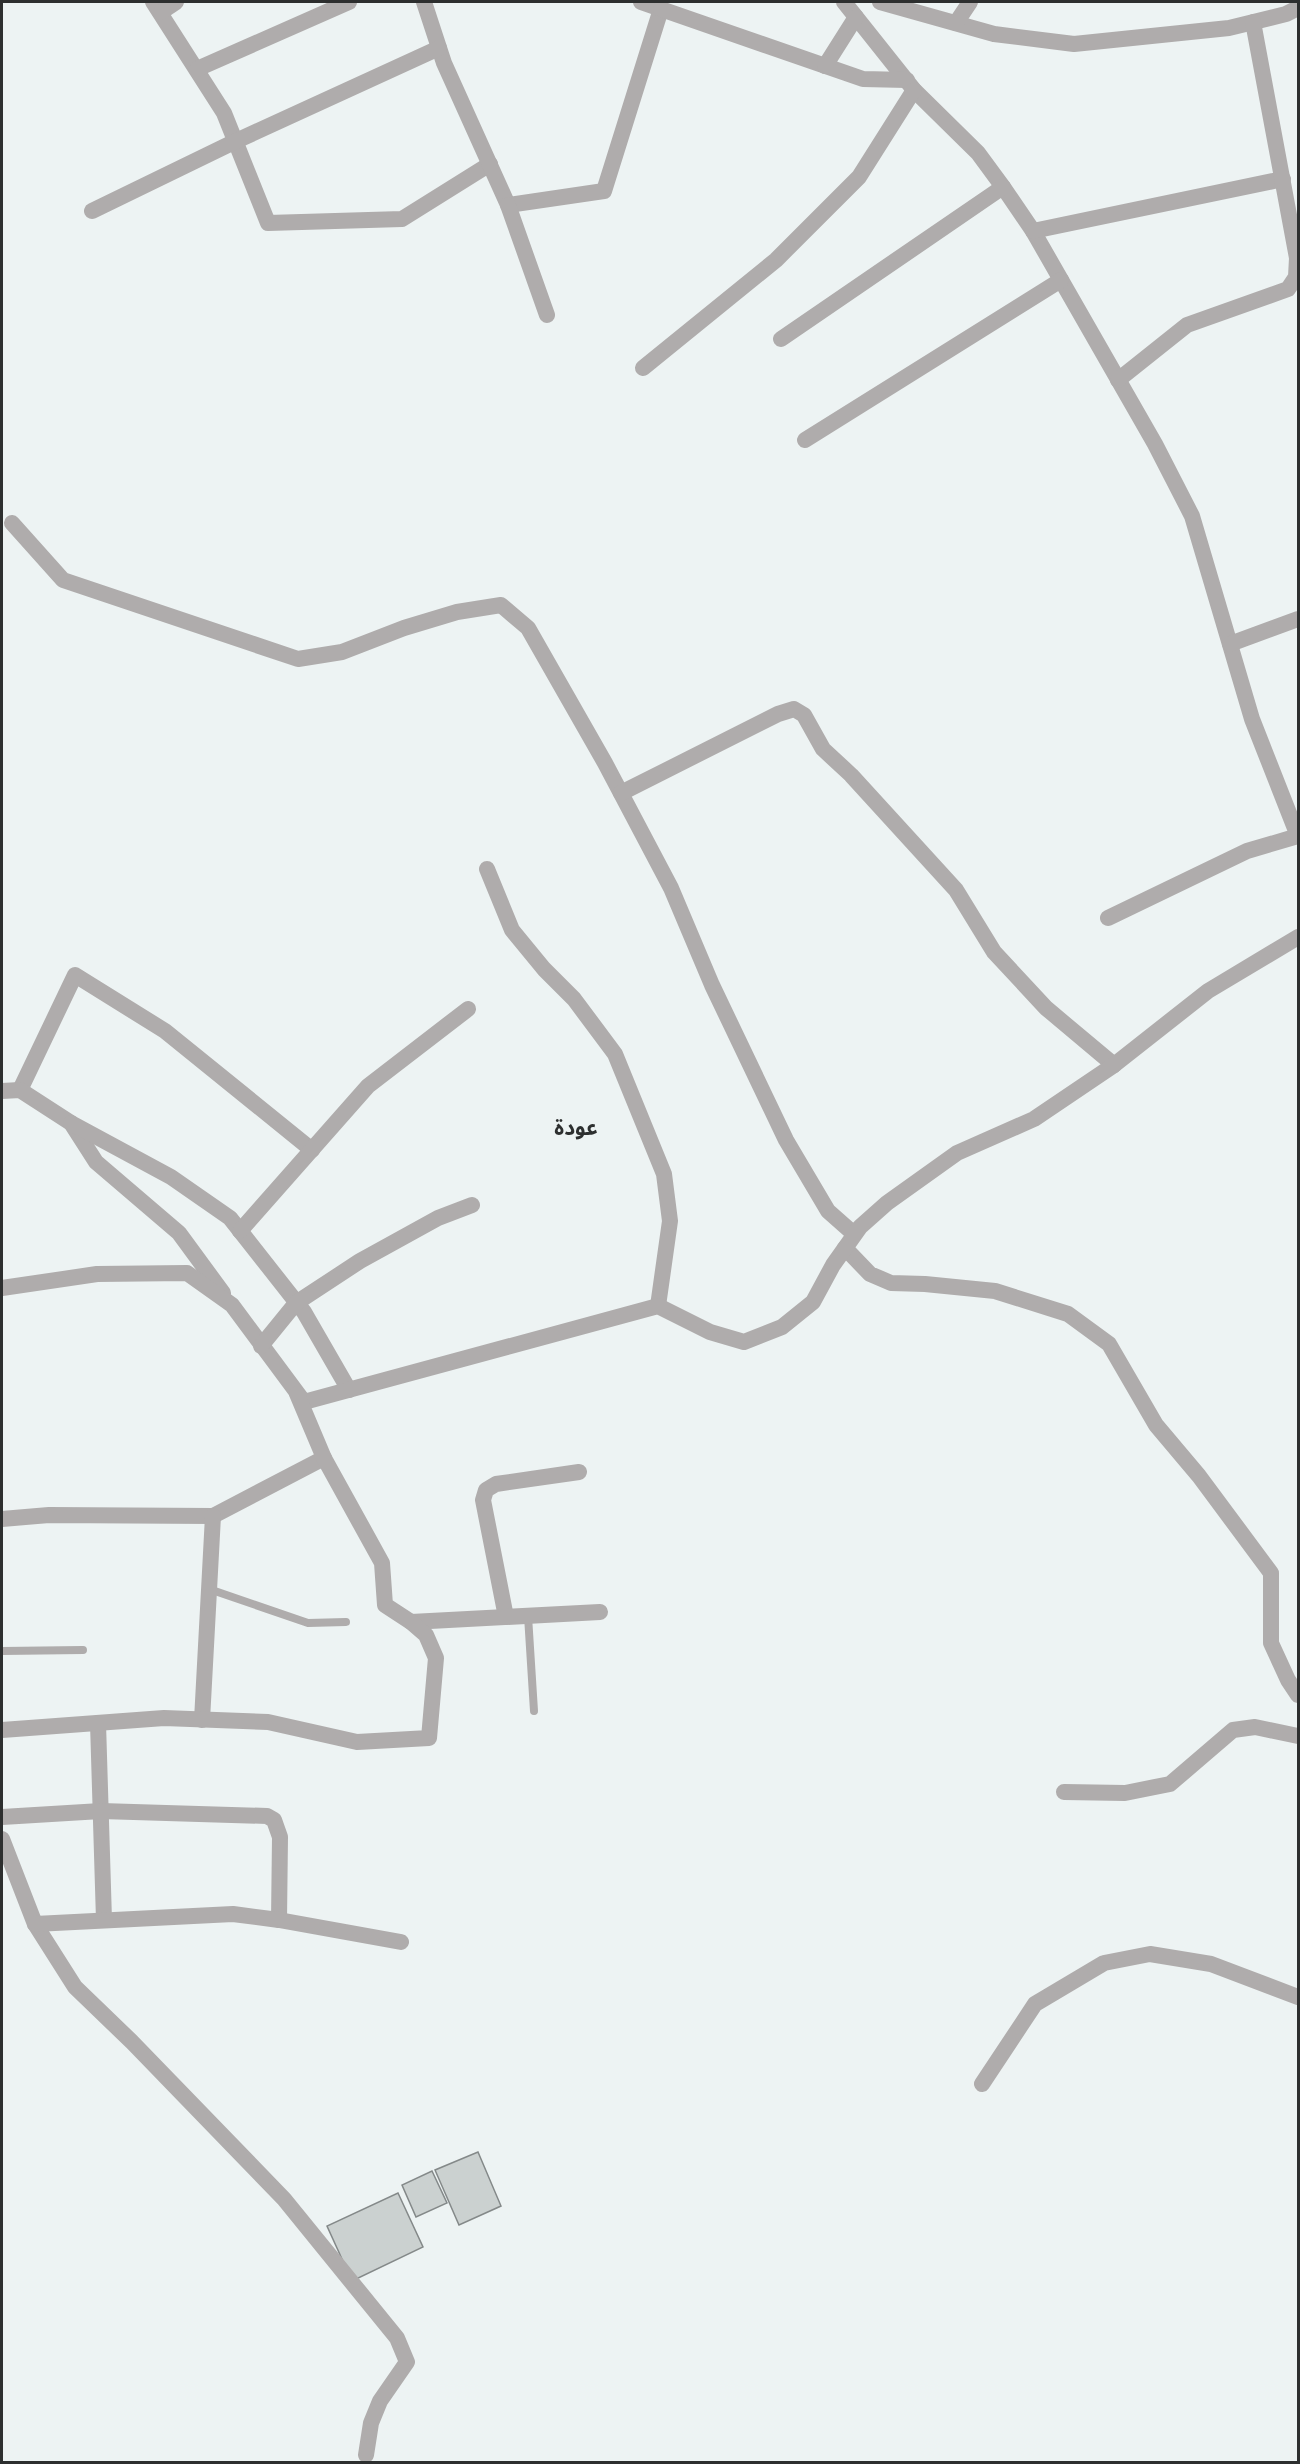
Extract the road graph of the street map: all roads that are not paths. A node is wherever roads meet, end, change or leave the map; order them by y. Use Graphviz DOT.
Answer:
graph roads {
  1 [pos="176,2"];
  2 [pos="349,2"];
  3 [pos="424,2"];
  4 [pos="641,2"];
  5 [pos="844,2"];
  6 [pos="880,2"];
  7 [pos="970,2"];
  8 [pos="157,7"];
  9 [pos="1299,8"];
  10 [pos="661,9"];
  11 [pos="856,17"];
  12 [pos="1253,22"];
  13 [pos="957,23"];
  14 [pos="439,48"];
  15 [pos="825,66"];
  16 [pos="196,69"];
  17 [pos="911,85"];
  18 [pos="236,141"];
  19 [pos="490,164"];
  20 [pos="1283,179"];
  21 [pos="1003,187"];
  22 [pos="508,205"];
  23 [pos="92,211"];
  24 [pos="1033,231"];
  25 [pos="1061,280"];
  26 [pos="547,315"];
  27 [pos="781,339"];
  28 [pos="643,368"];
  29 [pos="1118,381"];
  30 [pos="805,440"];
  31 [pos="12,523"];
  32 [pos="1299,618"];
  33 [pos="1230,644"];
  34 [pos="621,793"];
  35 [pos="1298,836"];
  36 [pos="488,869"];
  37 [pos="1108,918"];
  38 [pos="1299,937"];
  39 [pos="468,1009"];
  40 [pos="1114,1065"];
  41 [pos="20,1090"];
  42 [pos="2,1091"];
  43 [pos="70,1123"];
  44 [pos="312,1150"];
  45 [pos="472,1205"];
  46 [pos="240,1231"];
  47 [pos="854,1234"];
  48 [pos="845,1248"];
  49 [pos="2,1288"];
  50 [pos="296,1303"];
  51 [pos="232,1305"];
  52 [pos="658,1306"];
  53 [pos="261,1346"];
  54 [pos="349,1390"];
  55 [pos="296,1393"];
  56 [pos="324,1458"];
  57 [pos="579,1472"];
  58 [pos="213,1516"];
  59 [pos="2,1519"];
  60 [pos="209,1589"];
  61 [pos="600,1612"];
  62 [pos="528,1616"];
  63 [pos="506,1617"];
  64 [pos="346,1622"];
  65 [pos="411,1622"];
  66 [pos="83,1650"];
  67 [pos="2,1651"];
  68 [pos="1299,1695"];
  69 [pos="534,1711"];
  70 [pos="202,1720"];
  71 [pos="98,1723"];
  72 [pos="2,1730"];
  73 [pos="1299,1736"];
  74 [pos="1064,1792"];
  75 [pos="101,1810"];
  76 [pos="2,1817"];
  77 [pos="2,1839"];
  78 [pos="104,1920"];
  79 [pos="279,1920"];
  80 [pos="36,1924"];
  81 [pos="401,1942"];
  82 [pos="1299,1997"];
  83 [pos="982,2084"];
  84 [pos="366,2455"];
  1 -- 8 [label="street"];
  2 -- 16 [label="street"];
  3 -- 14 [label="street"];
  4 -- 10 [label="street"];
  5 -- 11 [label="street"];
  6 -- 13 [label="street"];
  7 -- 13 [label="street"];
  8 -- 16 [label="street"];
  9 -- 12 [label="street"];
  10 -- 15 [label="street"];
  10 -- 22 [label="street"];
  11 -- 15 [label="street"];
  11 -- 17 [label="street"];
  12 -- 13 [label="street"];
  12 -- 20 [label="street"];
  14 -- 18 [label="street"];
  14 -- 19 [label="street"];
  15 -- 17 [label="street"];
  16 -- 18 [label="street"];
  17 -- 21 [label="street"];
  17 -- 28 [label="street"];
  18 -- 19 [label="street"];
  18 -- 23 [label="street"];
  19 -- 22 [label="street"];
  20 -- 24 [label="street"];
  20 -- 29 [label="street"];
  21 -- 24 [label="street"];
  21 -- 27 [label="street"];
  22 -- 26 [label="street"];
  24 -- 25 [label="street"];
  25 -- 29 [label="street"];
  25 -- 30 [label="street"];
  29 -- 33 [label="street"];
  31 -- 34 [label="street"];
  32 -- 33 [label="street"];
  33 -- 35 [label="street"];
  34 -- 40 [label="street"];
  34 -- 47 [label="street"];
  35 -- 37 [label="street"];
  36 -- 52 [label="street"];
  38 -- 40 [label="street"];
  39 -- 44 [label="street"];
  40 -- 47 [label="street"];
  41 -- 42 [label="street"];
  41 -- 43 [label="street"];
  41 -- 44 [label="street"];
  43 -- 46 [label="street"];
  43 -- 51 [label="street"];
  44 -- 46 [label="street"];
  45 -- 50 [label="street"];
  46 -- 50 [label="street"];
  47 -- 48 [label="street"];
  48 -- 52 [label="street"];
  48 -- 68 [label="street"];
  49 -- 51 [label="street"];
  50 -- 53 [label="street"];
  50 -- 54 [label="street"];
  51 -- 53 [label="street"];
  52 -- 54 [label="street"];
  53 -- 55 [label="street"];
  54 -- 55 [label="street"];
  55 -- 56 [label="street"];
  56 -- 58 [label="street"];
  56 -- 65 [label="street"];
  57 -- 63 [label="street"];
  58 -- 59 [label="street"];
  58 -- 60 [label="street"];
  60 -- 64 [label="lane"];
  60 -- 70 [label="street"];
  61 -- 62 [label="street"];
  62 -- 63 [label="street"];
  62 -- 69 [label="lane"];
  63 -- 65 [label="street"];
  65 -- 70 [label="street"];
  66 -- 67 [label="lane"];
  70 -- 71 [label="street"];
  71 -- 72 [label="street"];
  71 -- 75 [label="street"];
  73 -- 74 [label="street"];
  75 -- 76 [label="street"];
  75 -- 78 [label="street"];
  75 -- 79 [label="street"];
  77 -- 80 [label="street"];
  78 -- 79 [label="street"];
  78 -- 80 [label="street"];
  79 -- 81 [label="street"];
  80 -- 84 [label="street"];
  82 -- 83 [label="street"];
}
